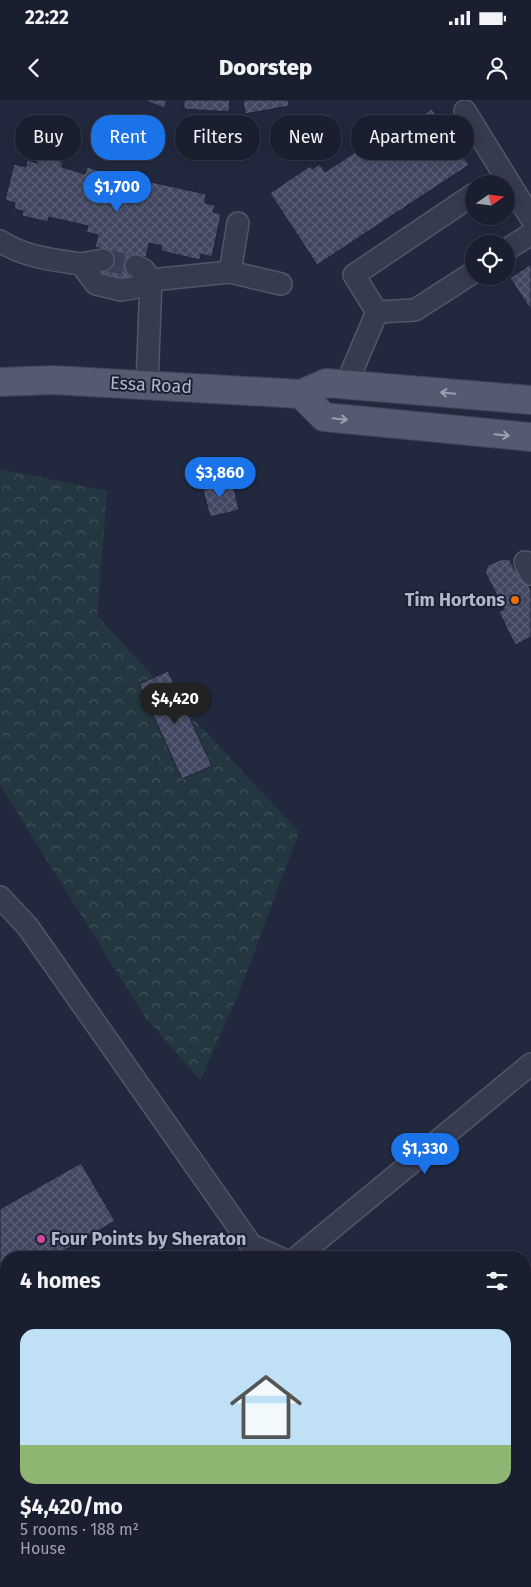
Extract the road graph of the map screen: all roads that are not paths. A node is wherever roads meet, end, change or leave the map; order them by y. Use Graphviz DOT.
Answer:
graph roads {
  1 [pos="465,111"];
  2 [pos="495,175"];
  3 [pos="465,200"];
  4 [pos="515,200"];
  5 [pos="531,218"];
  6 [pos="238,223"];
  7 [pos="531,234"];
  8 [pos="0,241"];
  9 [pos="515,244"];
  10 [pos="103,260"];
  11 [pos="81,264"];
  12 [pos="136,266"];
  13 [pos="230,272"];
  14 [pos="465,278"];
  15 [pos="151,280"];
  16 [pos="281,284"];
  17 [pos="376,312"];
  18 [pos="0,382"];
  19 [pos="147,385"];
  20 [pos="346,385"];
  21 [pos="301,394"];
  22 [pos="531,400"];
  23 [pos="531,437"];
  24 [pos="0,897"];
  25 [pos="531,1064"];
  26 [pos="264,1251"];
  27 [pos="304,1251"];
  1 -- 2 [label="street"];
  3 -- 17 [label="street"];
  4 -- 5 [label="street"];
  6 -- 13 [label="street"];
  7 -- 9 [label="street"];
  8 -- 11 [label="street"];
  10 -- 11 [label="street"];
  11 -- 15 [label="street"];
  12 -- 15 [label="street"];
  13 -- 15 [label="street"];
  13 -- 16 [label="street"];
  14 -- 17 [label="street"];
  15 -- 19 [label="street"];
  17 -- 20 [label="street"];
  18 -- 19 [label="main road, Essa Road"];
  19 -- 21 [label="main road, Essa Road"];
  20 -- 21 [label="main road, Essa Road"];
  22 -- 20 [label="main road, Essa Road, one-way"];
  21 -- 23 [label="main road, one-way"];
  24 -- 26 [label="street"];
  25 -- 27 [label="street"];
}
